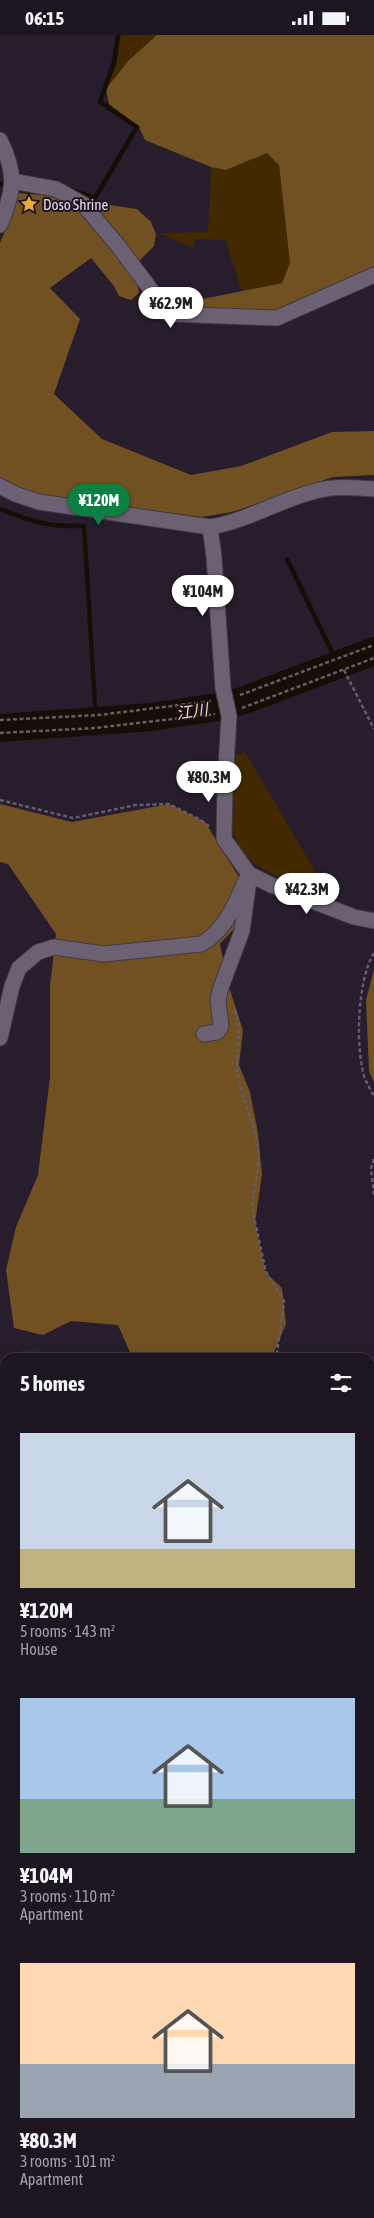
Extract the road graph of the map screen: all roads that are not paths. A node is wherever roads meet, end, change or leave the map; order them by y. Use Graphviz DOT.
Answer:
graph roads {
  1 [pos="0,140"];
  2 [pos="12,181"];
  3 [pos="0,225"];
  4 [pos="374,275"];
  5 [pos="0,486"];
  6 [pos="374,489"];
  7 [pos="210,527"];
  8 [pos="250,874"];
  9 [pos="374,921"];
  10 [pos="204,1034"];
  11 [pos="0,1038"];
  1 -- 2 [label="street"];
  2 -- 3 [label="street"];
  2 -- 4 [label="street"];
  5 -- 7 [label="street"];
  6 -- 7 [label="street"];
  7 -- 8 [label="street"];
  8 -- 9 [label="street"];
  8 -- 10 [label="street"];
  8 -- 11 [label="street"];
}
